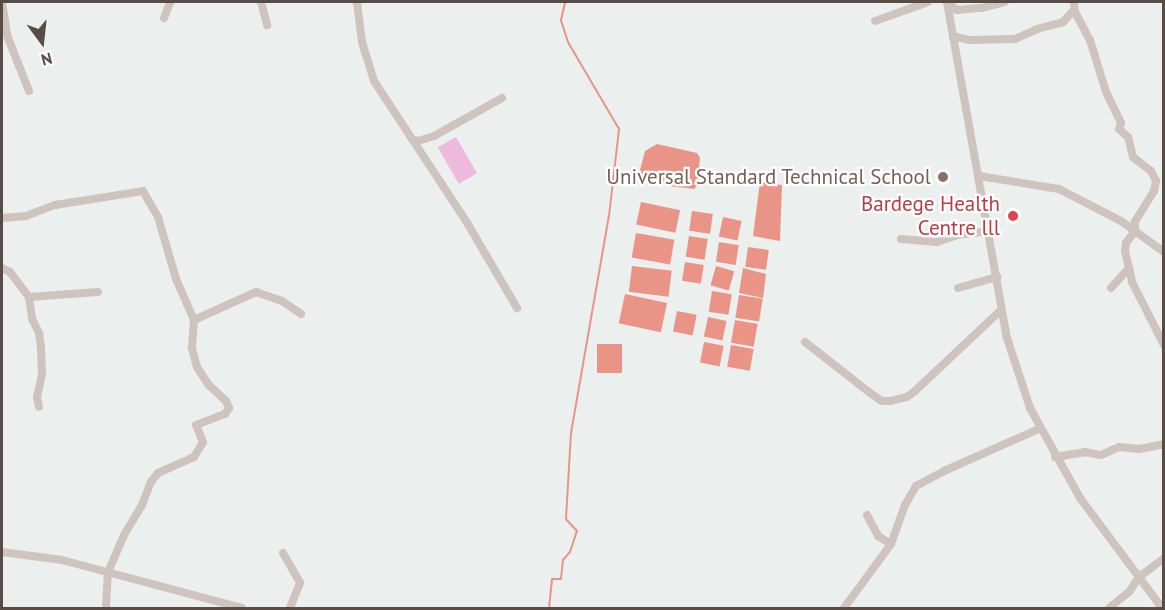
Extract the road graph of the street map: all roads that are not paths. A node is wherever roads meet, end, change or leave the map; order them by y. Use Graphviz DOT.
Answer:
graph roads {
  1 [pos="2,2"];
  2 [pos="170,2"];
  3 [pos="261,2"];
  4 [pos="357,2"];
  5 [pos="928,2"];
  6 [pos="947,2"];
  7 [pos="1004,2"];
  8 [pos="1074,6"];
  9 [pos="164,18"];
  10 [pos="875,21"];
  11 [pos="267,25"];
  12 [pos="953,36"];
  13 [pos="29,91"];
  14 [pos="502,98"];
  15 [pos="412,139"];
  16 [pos="979,176"];
  17 [pos="2,218"];
  18 [pos="990,231"];
  19 [pos="1135,231"];
  20 [pos="901,239"];
  21 [pos="1164,252"];
  22 [pos="1129,267"];
  23 [pos="2,268"];
  24 [pos="997,277"];
  25 [pos="958,288"];
  26 [pos="1111,288"];
  27 [pos="98,292"];
  28 [pos="29,297"];
  29 [pos="517,308"];
  30 [pos="1001,310"];
  31 [pos="301,314"];
  32 [pos="194,320"];
  33 [pos="805,342"];
  34 [pos="1164,345"];
  35 [pos="39,407"];
  36 [pos="1039,429"];
  37 [pos="1164,444"];
  38 [pos="1055,457"];
  39 [pos="867,515"];
  40 [pos="891,544"];
  41 [pos="2,552"];
  42 [pos="283,553"];
  43 [pos="1164,558"];
  44 [pos="108,572"];
  45 [pos="1139,578"];
  46 [pos="106,609"];
  47 [pos="242,609"];
  48 [pos="290,609"];
  49 [pos="844,609"];
  50 [pos="1109,609"];
  51 [pos="1162,609"];
  1 -- 13 [label="street"];
  2 -- 9 [label="street"];
  3 -- 11 [label="street"];
  4 -- 15 [label="street"];
  5 -- 10 [label="street"];
  6 -- 7 [label="street"];
  6 -- 12 [label="street"];
  8 -- 12 [label="street"];
  8 -- 19 [label="street"];
  12 -- 16 [label="street"];
  14 -- 15 [label="street"];
  15 -- 29 [label="street"];
  16 -- 18 [label="street"];
  16 -- 19 [label="street"];
  17 -- 32 [label="street"];
  18 -- 20 [label="street"];
  18 -- 24 [label="street"];
  19 -- 21 [label="street"];
  19 -- 22 [label="street"];
  22 -- 26 [label="street"];
  22 -- 34 [label="street"];
  23 -- 28 [label="street"];
  24 -- 25 [label="street"];
  24 -- 30 [label="street"];
  27 -- 28 [label="street"];
  28 -- 35 [label="street"];
  30 -- 33 [label="street"];
  30 -- 36 [label="street"];
  31 -- 32 [label="street"];
  32 -- 44 [label="street"];
  36 -- 38 [label="street"];
  36 -- 40 [label="street"];
  37 -- 38 [label="street"];
  38 -- 45 [label="street"];
  39 -- 40 [label="street"];
  40 -- 49 [label="street"];
  41 -- 44 [label="street"];
  42 -- 48 [label="street"];
  43 -- 45 [label="street"];
  44 -- 46 [label="street"];
  44 -- 47 [label="street"];
  45 -- 50 [label="street"];
  45 -- 51 [label="street"];
}
